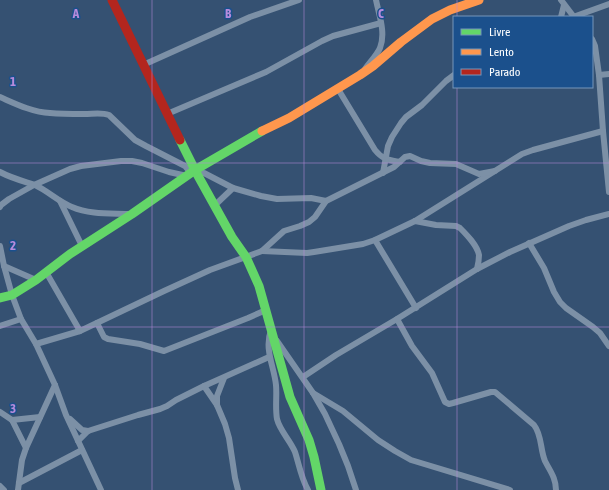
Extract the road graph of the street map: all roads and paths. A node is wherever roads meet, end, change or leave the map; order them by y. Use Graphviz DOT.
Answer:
graph roads {
  1 [pos="112,0"];
  2 [pos="299,0"];
  3 [pos="376,0"];
  4 [pos="479,0"];
  5 [pos="563,3"];
  6 [pos="609,4"];
  7 [pos="561,16"];
  8 [pos="572,16"];
  9 [pos="576,16"];
  10 [pos="381,23"];
  11 [pos="593,41"];
  12 [pos="143,65"];
  13 [pos="609,74"];
  14 [pos="360,75"];
  15 [pos="599,75"];
  16 [pos="453,76"];
  17 [pos="338,89"];
  18 [pos="0,97"];
  19 [pos="167,114"];
  20 [pos="603,131"];
  21 [pos="386,159"];
  22 [pos="400,162"];
  23 [pos="495,171"];
  24 [pos="0,172"];
  25 [pos="192,173"];
  26 [pos="383,173"];
  27 [pos="609,184"];
  28 [pos="34,185"];
  29 [pos="233,188"];
  30 [pos="609,192"];
  31 [pos="60,202"];
  32 [pos="326,202"];
  33 [pos="214,206"];
  34 [pos="0,208"];
  35 [pos="132,214"];
  36 [pos="609,214"];
  37 [pos="415,221"];
  38 [pos="375,240"];
  39 [pos="529,243"];
  40 [pos="0,246"];
  41 [pos="82,246"];
  42 [pos="262,251"];
  43 [pos="246,258"];
  44 [pos="4,266"];
  45 [pos="477,269"];
  46 [pos="46,272"];
  47 [pos="36,280"];
  48 [pos="12,295"];
  49 [pos="0,298"];
  50 [pos="416,308"];
  51 [pos="266,310"];
  52 [pos="21,319"];
  53 [pos="398,319"];
  54 [pos="97,323"];
  55 [pos="0,326"];
  56 [pos="80,331"];
  57 [pos="272,333"];
  58 [pos="36,344"];
  59 [pos="609,346"];
  60 [pos="269,358"];
  61 [pos="302,377"];
  62 [pos="224,378"];
  63 [pos="55,385"];
  64 [pos="204,386"];
  65 [pos="313,393"];
  66 [pos="217,405"];
  67 [pos="0,412"];
  68 [pos="66,415"];
  69 [pos="40,417"];
  70 [pos="12,420"];
  71 [pos="88,431"];
  72 [pos="78,441"];
  73 [pos="26,448"];
  74 [pos="82,450"];
  75 [pos="19,483"];
  76 [pos="0,486"];
  77 [pos="4,490"];
  78 [pos="18,490"];
  79 [pos="101,490"];
  80 [pos="238,490"];
  81 [pos="308,490"];
  82 [pos="321,490"];
  83 [pos="356,490"];
  84 [pos="510,490"];
  85 [pos="556,490"];
  1 -- 12 [label="street"];
  2 -- 12 [label="street"];
  3 -- 10 [label="street"];
  4 -- 14 [label="street"];
  5 -- 7 [label="street"];
  5 -- 8 [label="street"];
  6 -- 9 [label="street"];
  10 -- 14 [label="street"];
  10 -- 19 [label="street"];
  11 -- 15 [label="street"];
  12 -- 19 [label="street"];
  13 -- 15 [label="street"];
  14 -- 17 [label="street"];
  15 -- 20 [label="street"];
  16 -- 21 [label="street"];
  17 -- 21 [label="street"];
  17 -- 25 [label="street"];
  18 -- 25 [label="street"];
  19 -- 25 [label="street"];
  20 -- 23 [label="street"];
  20 -- 27 [label="street"];
  21 -- 22 [label="street"];
  21 -- 26 [label="street"];
  22 -- 23 [label="street"];
  22 -- 26 [label="street"];
  23 -- 37 [label="street"];
  24 -- 28 [label="street"];
  25 -- 28 [label="street"];
  25 -- 29 [label="street"];
  25 -- 33 [label="street"];
  25 -- 35 [label="street"];
  26 -- 32 [label="street"];
  27 -- 30 [label="street"];
  28 -- 31 [label="street"];
  28 -- 34 [label="street"];
  29 -- 32 [label="street"];
  29 -- 33 [label="street"];
  31 -- 35 [label="street"];
  31 -- 41 [label="street"];
  32 -- 42 [label="street"];
  33 -- 43 [label="street"];
  35 -- 41 [label="street"];
  36 -- 39 [label="street"];
  37 -- 38 [label="street"];
  37 -- 45 [label="street"];
  38 -- 42 [label="street"];
  38 -- 50 [label="street"];
  39 -- 45 [label="street"];
  39 -- 59 [label="street"];
  40 -- 44 [label="street"];
  41 -- 46 [label="street"];
  42 -- 43 [label="street"];
  43 -- 51 [label="street"];
  43 -- 54 [label="street"];
  44 -- 47 [label="street"];
  44 -- 48 [label="street"];
  45 -- 50 [label="street"];
  46 -- 47 [label="street"];
  46 -- 56 [label="street"];
  47 -- 48 [label="street"];
  48 -- 49 [label="street"];
  48 -- 52 [label="street"];
  50 -- 53 [label="street"];
  51 -- 54 [label="street"];
  51 -- 57 [label="street"];
  52 -- 55 [label="street"];
  52 -- 58 [label="street"];
  53 -- 61 [label="street"];
  53 -- 85 [label="street"];
  54 -- 56 [label="street"];
  56 -- 58 [label="street"];
  57 -- 60 [label="street"];
  57 -- 61 [label="street"];
  57 -- 82 [label="street"];
  58 -- 63 [label="street"];
  60 -- 62 [label="street"];
  60 -- 81 [label="street"];
  61 -- 65 [label="street"];
  62 -- 64 [label="street"];
  62 -- 66 [label="street"];
  63 -- 68 [label="street"];
  63 -- 69 [label="street"];
  64 -- 66 [label="street"];
  64 -- 71 [label="street"];
  65 -- 83 [label="street"];
  65 -- 84 [label="street"];
  66 -- 80 [label="street"];
  67 -- 70 [label="street"];
  68 -- 71 [label="street"];
  68 -- 72 [label="street"];
  69 -- 70 [label="street"];
  69 -- 73 [label="street"];
  70 -- 73 [label="street"];
  71 -- 72 [label="street"];
  72 -- 74 [label="street"];
  73 -- 75 [label="street"];
  74 -- 75 [label="street"];
  74 -- 79 [label="street"];
  75 -- 78 [label="street"];
  76 -- 77 [label="street"];
}
